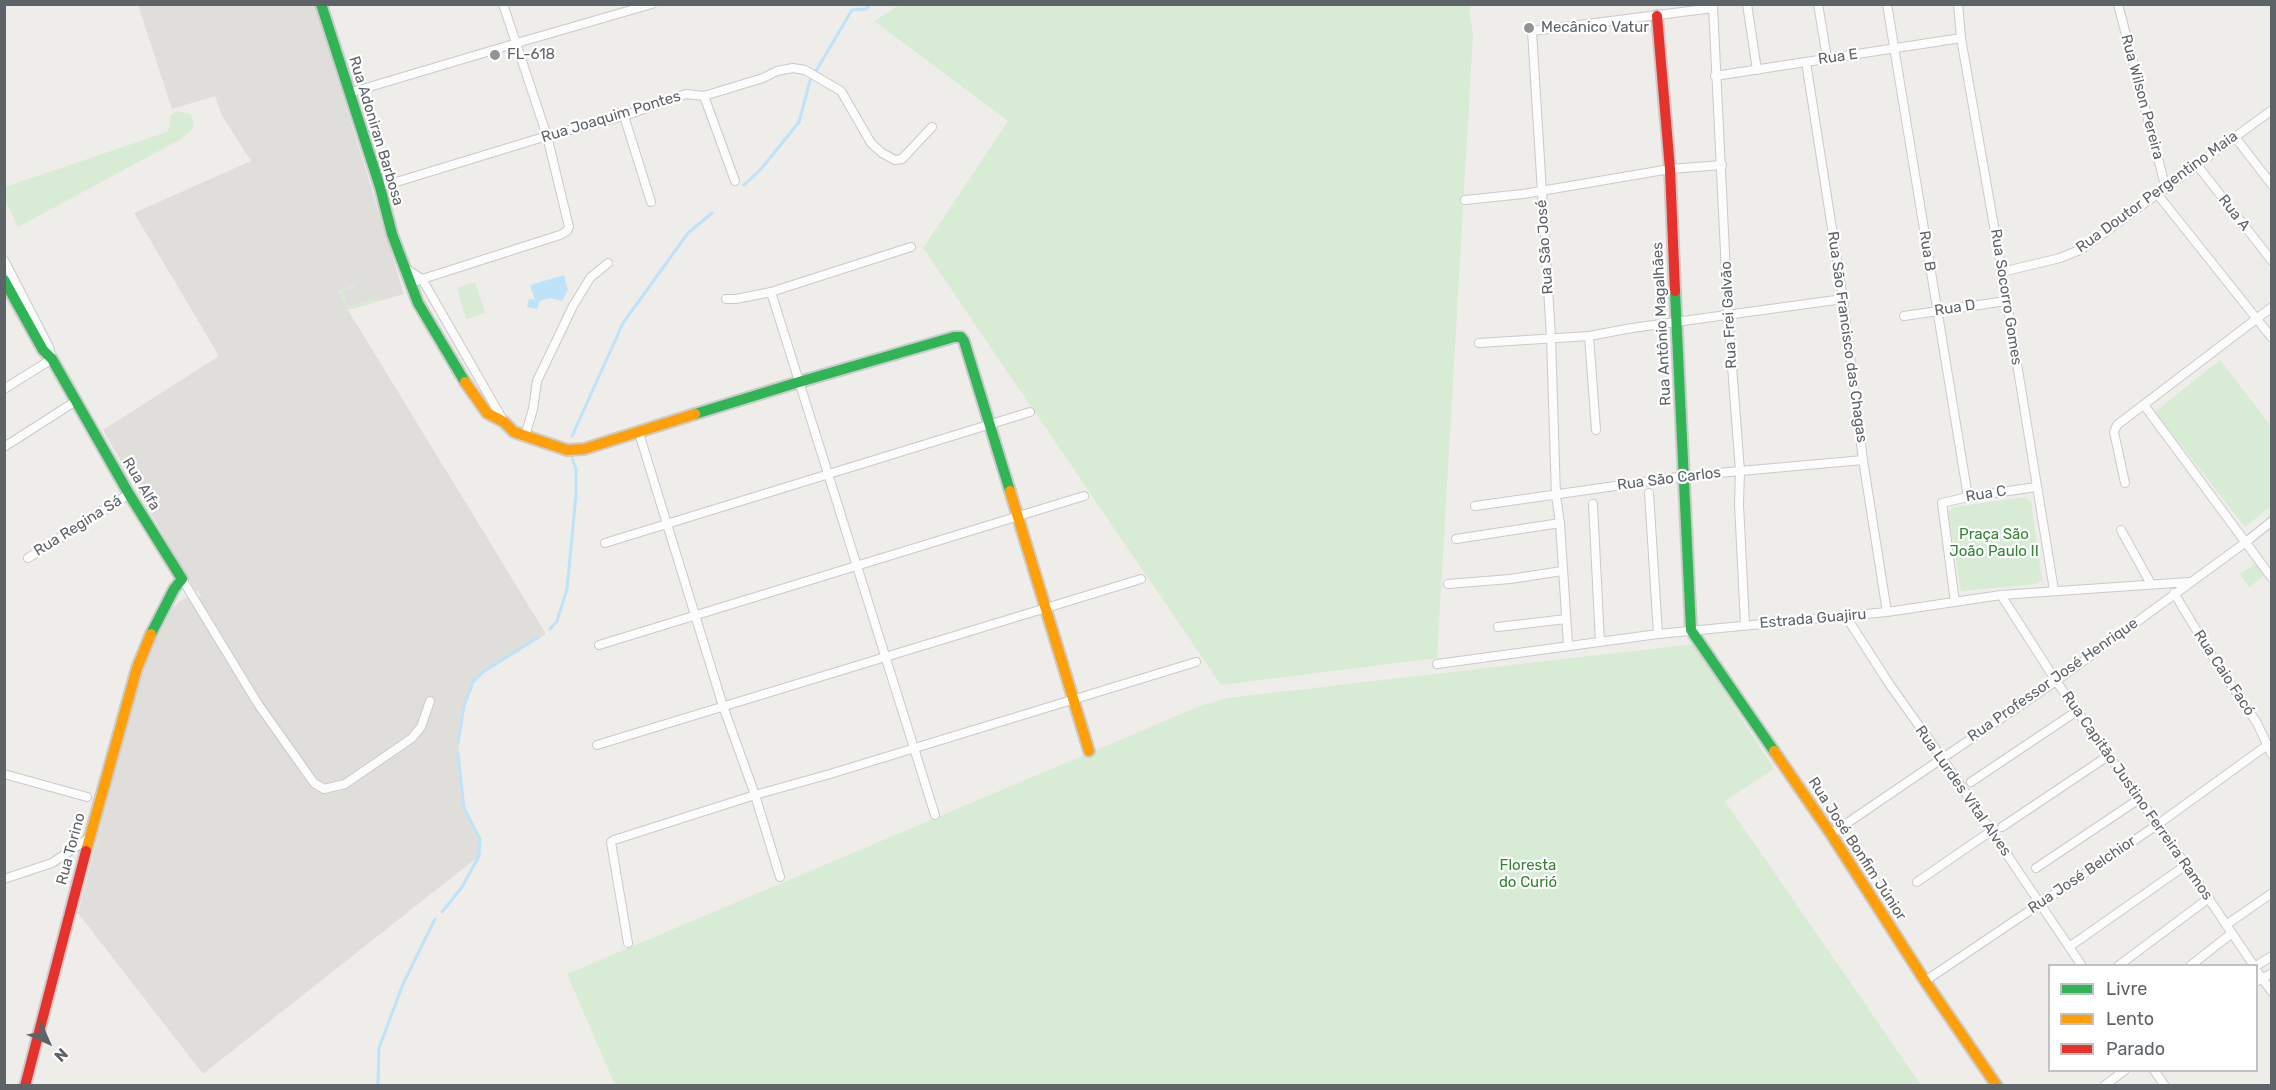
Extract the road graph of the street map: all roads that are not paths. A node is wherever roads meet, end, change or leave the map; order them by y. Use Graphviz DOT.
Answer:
graph roads {
  1 [pos="321,4"];
  2 [pos="503,4"];
  3 [pos="652,4"];
  4 [pos="1748,4"];
  5 [pos="1818,4"];
  6 [pos="1887,4"];
  7 [pos="1958,4"];
  8 [pos="2118,4"];
  9 [pos="1713,6"];
  10 [pos="1657,16"];
  11 [pos="1961,38"];
  12 [pos="517,43"];
  13 [pos="1895,49"];
  14 [pos="1827,58"];
  15 [pos="1806,62"];
  16 [pos="1757,70"];
  17 [pos="1715,76"];
  18 [pos="348,93"];
  19 [pos="704,96"];
  20 [pos="2270,115"];
  21 [pos="624,116"];
  22 [pos="932,127"];
  23 [pos="547,136"];
  24 [pos="2235,137"];
  25 [pos="1722,165"];
  26 [pos="2197,165"];
  27 [pos="1670,169"];
  28 [pos="735,181"];
  29 [pos="2271,185"];
  30 [pos="380,187"];
  31 [pos="2166,189"];
  32 [pos="1541,191"];
  33 [pos="2158,195"];
  34 [pos="1465,200"];
  35 [pos="651,202"];
  36 [pos="911,247"];
  37 [pos="4,260"];
  38 [pos="2271,261"];
  39 [pos="608,262"];
  40 [pos="404,267"];
  41 [pos="2002,272"];
  42 [pos="422,279"];
  43 [pos="4,280"];
  44 [pos="410,284"];
  45 [pos="771,292"];
  46 [pos="726,298"];
  47 [pos="1843,299"];
  48 [pos="2006,301"];
  49 [pos="2271,307"];
  50 [pos="1936,311"];
  51 [pos="1728,314"];
  52 [pos="28,316"];
  53 [pos="1904,316"];
  54 [pos="2257,319"];
  55 [pos="1677,323"];
  56 [pos="1589,336"];
  57 [pos="1551,337"];
  58 [pos="2271,338"];
  59 [pos="1479,344"];
  60 [pos="52,359"];
  61 [pos="799,382"];
  62 [pos="4,389"];
  63 [pos="76,401"];
  64 [pos="2144,405"];
  65 [pos="1030,412"];
  66 [pos="504,422"];
  67 [pos="989,425"];
  68 [pos="1596,430"];
  69 [pos="639,433"];
  70 [pos="525,436"];
  71 [pos="4,447"];
  72 [pos="1863,460"];
  73 [pos="1740,471"];
  74 [pos="828,474"];
  75 [pos="1685,476"];
  76 [pos="2125,483"];
  77 [pos="2036,487"];
  78 [pos="1649,493"];
  79 [pos="129,494"];
  80 [pos="1084,496"];
  81 [pos="1556,496"];
  82 [pos="1968,497"];
  83 [pos="1593,504"];
  84 [pos="1475,506"];
  85 [pos="1017,516"];
  86 [pos="2271,521"];
  87 [pos="1560,523"];
  88 [pos="667,524"];
  89 [pos="2121,530"];
  90 [pos="1456,539"];
  91 [pos="2246,542"];
  92 [pos="604,543"];
  93 [pos="28,558"];
  94 [pos="857,565"];
  95 [pos="1562,571"];
  96 [pos="2271,578"];
  97 [pos="182,579"];
  98 [pos="1141,579"];
  99 [pos="2189,582"];
  100 [pos="1449,584"];
  101 [pos="2151,584"];
  102 [pos="2054,590"];
  103 [pos="2174,593"];
  104 [pos="2001,595"];
  105 [pos="1956,602"];
  106 [pos="1045,608"];
  107 [pos="1887,612"];
  108 [pos="695,615"];
  109 [pos="1845,615"];
  110 [pos="1566,619"];
  111 [pos="1745,625"];
  112 [pos="1498,627"];
  113 [pos="1691,630"];
  114 [pos="1658,634"];
  115 [pos="1600,642"];
  116 [pos="599,645"];
  117 [pos="1568,645"];
  118 [pos="886,657"];
  119 [pos="1197,662"];
  120 [pos="1437,664"];
  121 [pos="2056,681"];
  122 [pos="1073,699"];
  123 [pos="430,701"];
  124 [pos="723,706"];
  125 [pos="2077,711"];
  126 [pos="597,745"];
  127 [pos="2266,746"];
  128 [pos="915,748"];
  129 [pos="1089,751"];
  130 [pos="2271,755"];
  131 [pos="2108,756"];
  132 [pos="1942,758"];
  133 [pos="4,774"];
  134 [pos="1971,782"];
  135 [pos="755,795"];
  136 [pos="87,797"];
  137 [pos="2139,799"];
  138 [pos="935,815"];
  139 [pos="2157,825"];
  140 [pos="2002,827"];
  141 [pos="1991,831"];
  142 [pos="1831,834"];
  143 [pos="89,838"];
  144 [pos="2186,865"];
  145 [pos="2036,868"];
  146 [pos="780,877"];
  147 [pos="4,879"];
  148 [pos="1917,882"];
  149 [pos="2271,893"];
  150 [pos="2209,898"];
  151 [pos="2038,903"];
  152 [pos="2226,925"];
  153 [pos="2232,933"];
  154 [pos="628,943"];
  155 [pos="2069,947"];
  156 [pos="2271,956"];
  157 [pos="2081,964"];
  158 [pos="2121,964"];
  159 [pos="2193,964"];
  160 [pos="2254,964"];
  161 [pos="2258,966"];
  162 [pos="2271,973"];
  163 [pos="1925,981"];
  164 [pos="2260,981"];
  165 [pos="2271,993"];
  166 [pos="2124,1072"];
  167 [pos="2155,1072"];
  168 [pos="25,1086"];
  169 [pos="1997,1086"];
  170 [pos="2104,1086"];
  171 [pos="2165,1086"];
  1 -- 18 [label="street, Rua Adoniran Barbosa"];
  2 -- 12 [label="street"];
  3 -- 12 [label="street"];
  4 -- 16 [label="street"];
  5 -- 14 [label="street"];
  6 -- 13 [label="street, Rua B"];
  7 -- 11 [label="street, Rua Socorro Gomes"];
  8 -- 31 [label="street, Rua Wilson Pereira"];
  9 -- 10 [label="street, Rua São José"];
  9 -- 17 [label="street, Rua Frei Galvão"];
  10 -- 27 [label="street, Rua Antônio Magalhães"];
  10 -- 32 [label="street, Rua São José"];
  11 -- 13 [label="street, Rua E"];
  11 -- 41 [label="street, Rua Socorro Gomes"];
  12 -- 18 [label="street"];
  12 -- 23 [label="street"];
  13 -- 14 [label="street, Rua E"];
  13 -- 50 [label="street, Rua B"];
  14 -- 15 [label="street, Rua E"];
  15 -- 16 [label="street, Rua E"];
  15 -- 47 [label="street, Rua São Francisco das Chagas"];
  16 -- 17 [label="street, Rua E"];
  17 -- 25 [label="street, Rua Frei Galvão"];
  18 -- 30 [label="street, Rua Adoniran Barbosa"];
  19 -- 21 [label="street, Rua Joaquim Pontes"];
  19 -- 22 [label="street, Rua Joaquim Pontes"];
  19 -- 28 [label="street"];
  20 -- 24 [label="street, Rua Doutor Pergentino Maia"];
  21 -- 23 [label="street, Rua Joaquim Pontes"];
  21 -- 35 [label="street"];
  23 -- 30 [label="street, Rua Joaquim Pontes"];
  23 -- 42 [label="street"];
  24 -- 26 [label="street, Rua Doutor Pergentino Maia"];
  24 -- 29 [label="street"];
  25 -- 27 [label="street"];
  25 -- 51 [label="street, Rua Frei Galvão"];
  26 -- 31 [label="street, Rua Doutor Pergentino Maia"];
  26 -- 38 [label="street, Rua A"];
  27 -- 32 [label="street"];
  27 -- 55 [label="street, Rua Antônio Magalhães"];
  30 -- 40 [label="street, Rua Adoniran Barbosa"];
  31 -- 33 [label="street, Rua Doutor Pergentino Maia"];
  32 -- 34 [label="street"];
  32 -- 57 [label="street, Rua São José"];
  33 -- 41 [label="street, Rua Doutor Pergentino Maia"];
  33 -- 54 [label="street"];
  36 -- 45 [label="street"];
  37 -- 52 [label="street, Rua Alfa"];
  39 -- 70 [label="street"];
  40 -- 42 [label="street"];
  40 -- 44 [label="street, Rua Adoniran Barbosa"];
  41 -- 48 [label="street, Rua Socorro Gomes"];
  42 -- 44 [label="street"];
  42 -- 66 [label="street"];
  43 -- 52 [label="street, Rua Alfa"];
  44 -- 66 [label="street, Rua Adoniran Barbosa"];
  45 -- 46 [label="street"];
  45 -- 61 [label="street"];
  47 -- 51 [label="street"];
  47 -- 72 [label="street, Rua São Francisco das Chagas"];
  48 -- 50 [label="street, Rua D"];
  48 -- 77 [label="street, Rua Socorro Gomes"];
  49 -- 54 [label="street"];
  50 -- 53 [label="street, Rua D"];
  50 -- 82 [label="street, Rua B"];
  51 -- 55 [label="street"];
  51 -- 73 [label="street, Rua Frei Galvão"];
  52 -- 60 [label="street, Rua Alfa"];
  54 -- 58 [label="street"];
  54 -- 64 [label="street"];
  55 -- 56 [label="street"];
  55 -- 75 [label="street, Rua Antônio Magalhães"];
  56 -- 57 [label="street"];
  56 -- 68 [label="street"];
  57 -- 59 [label="street"];
  57 -- 81 [label="street, Rua São José"];
  60 -- 62 [label="street"];
  60 -- 63 [label="street, Rua Alfa"];
  61 -- 67 [label="street, Rua Adoniran Barbosa"];
  61 -- 69 [label="street, Rua Adoniran Barbosa"];
  61 -- 74 [label="street"];
  63 -- 71 [label="street"];
  63 -- 79 [label="street, Rua Alfa"];
  64 -- 76 [label="street"];
  64 -- 91 [label="street"];
  65 -- 67 [label="street"];
  66 -- 70 [label="street, Rua Adoniran Barbosa"];
  67 -- 74 [label="street"];
  67 -- 85 [label="street"];
  69 -- 70 [label="street, Rua Adoniran Barbosa"];
  69 -- 88 [label="street"];
  72 -- 73 [label="street, Rua São Carlos"];
  72 -- 107 [label="street, Rua São Francisco das Chagas"];
  73 -- 75 [label="street, Rua São Carlos"];
  73 -- 111 [label="street, Rua Frei Galvão"];
  74 -- 88 [label="street"];
  74 -- 94 [label="street"];
  75 -- 81 [label="street, Rua São Carlos"];
  75 -- 113 [label="street, Rua Antônio Magalhães"];
  77 -- 82 [label="street, Rua C"];
  77 -- 102 [label="street, Rua Socorro Gomes"];
  78 -- 114 [label="street"];
  79 -- 93 [label="street, Rua Regina Sá"];
  79 -- 97 [label="street, Rua Alfa"];
  80 -- 85 [label="street"];
  81 -- 84 [label="street, Rua São Carlos"];
  81 -- 87 [label="street, Rua São José"];
  82 -- 105 [label="street, Rua C"];
  83 -- 115 [label="street"];
  85 -- 94 [label="street"];
  85 -- 106 [label="street"];
  86 -- 91 [label="street, Rua Professor José Henrique"];
  87 -- 90 [label="street"];
  87 -- 95 [label="street, Rua São José"];
  88 -- 92 [label="street"];
  88 -- 108 [label="street"];
  89 -- 101 [label="street"];
  91 -- 96 [label="street"];
  91 -- 99 [label="street, Rua Professor José Henrique"];
  94 -- 108 [label="street"];
  94 -- 118 [label="street"];
  95 -- 100 [label="street"];
  95 -- 110 [label="street, Rua São José"];
  97 -- 123 [label="street"];
  97 -- 143 [label="street, Rua Torino"];
  98 -- 106 [label="street"];
  99 -- 101 [label="street, Estrada Guajiru"];
  99 -- 103 [label="street, Rua Professor José Henrique"];
  101 -- 102 [label="street, Estrada Guajiru"];
  102 -- 104 [label="street, Estrada Guajiru"];
  103 -- 121 [label="street, Rua Professor José Henrique"];
  103 -- 127 [label="street, Rua Caio Facó"];
  104 -- 105 [label="street, Estrada Guajiru"];
  104 -- 121 [label="street, Rua Capitão Justino Ferreira Ramos"];
  105 -- 107 [label="street, Estrada Guajiru"];
  106 -- 118 [label="street"];
  106 -- 122 [label="street"];
  107 -- 109 [label="street, Estrada Guajiru"];
  108 -- 116 [label="street"];
  108 -- 124 [label="street"];
  109 -- 111 [label="street, Estrada Guajiru"];
  109 -- 132 [label="street, Rua Lurdes Vítal Alves"];
  110 -- 112 [label="street"];
  110 -- 117 [label="street, Rua São José"];
  111 -- 113 [label="street, Estrada Guajiru"];
  113 -- 114 [label="street, Estrada Guajiru"];
  113 -- 142 [label="street, Rua José Bonfim Júnior"];
  114 -- 115 [label="street, Estrada Guajiru"];
  115 -- 117 [label="street, Estrada Guajiru"];
  117 -- 120 [label="street, Estrada Guajiru"];
  118 -- 124 [label="street"];
  118 -- 128 [label="street"];
  119 -- 122 [label="street"];
  121 -- 125 [label="street, Rua Capitão Justino Ferreira Ramos"];
  121 -- 132 [label="street, Rua Professor José Henrique"];
  122 -- 128 [label="street"];
  122 -- 129 [label="street"];
  124 -- 126 [label="street"];
  124 -- 135 [label="street"];
  125 -- 131 [label="street, Rua Capitão Justino Ferreira Ramos"];
  125 -- 134 [label="street"];
  127 -- 130 [label="street, Rua Caio Facó"];
  127 -- 139 [label="street, Rua José Belchior"];
  128 -- 135 [label="street"];
  128 -- 138 [label="street"];
  131 -- 137 [label="street, Rua Capitão Justino Ferreira Ramos"];
  131 -- 140 [label="street"];
  132 -- 141 [label="street, Rua Lurdes Vítal Alves"];
  132 -- 142 [label="street, Rua Professor José Henrique"];
  133 -- 136 [label="street"];
  135 -- 146 [label="street"];
  135 -- 154 [label="street"];
  137 -- 139 [label="street, Rua Capitão Justino Ferreira Ramos"];
  137 -- 145 [label="street"];
  139 -- 144 [label="street, Rua Capitão Justino Ferreira Ramos"];
  139 -- 151 [label="street, Rua José Belchior"];
  141 -- 148 [label="street"];
  141 -- 151 [label="street, Rua Lurdes Vítal Alves"];
  142 -- 163 [label="street, Rua José Bonfim Júnior"];
  143 -- 147 [label="street"];
  143 -- 168 [label="street, Rua Torino"];
  144 -- 150 [label="street, Rua Capitão Justino Ferreira Ramos"];
  144 -- 155 [label="street"];
  149 -- 152 [label="street"];
  150 -- 152 [label="street, Rua Capitão Justino Ferreira Ramos"];
  150 -- 158 [label="street"];
  151 -- 155 [label="street, Rua Lurdes Vítal Alves"];
  151 -- 163 [label="street, Rua José Belchior"];
  152 -- 153 [label="street, Rua Capitão Justino Ferreira Ramos"];
  153 -- 159 [label="street"];
  153 -- 160 [label="street, Rua Capitão Justino Ferreira Ramos"];
  155 -- 157 [label="street, Rua Lurdes Vítal Alves"];
  156 -- 161 [label="street"];
  162 -- 164 [label="street"];
  163 -- 169 [label="street, Rua José Bonfim Júnior"];
  164 -- 165 [label="street, Rua Capitão Justino Ferreira Ramos"];
  166 -- 170 [label="street"];
  167 -- 171 [label="street"];
}
